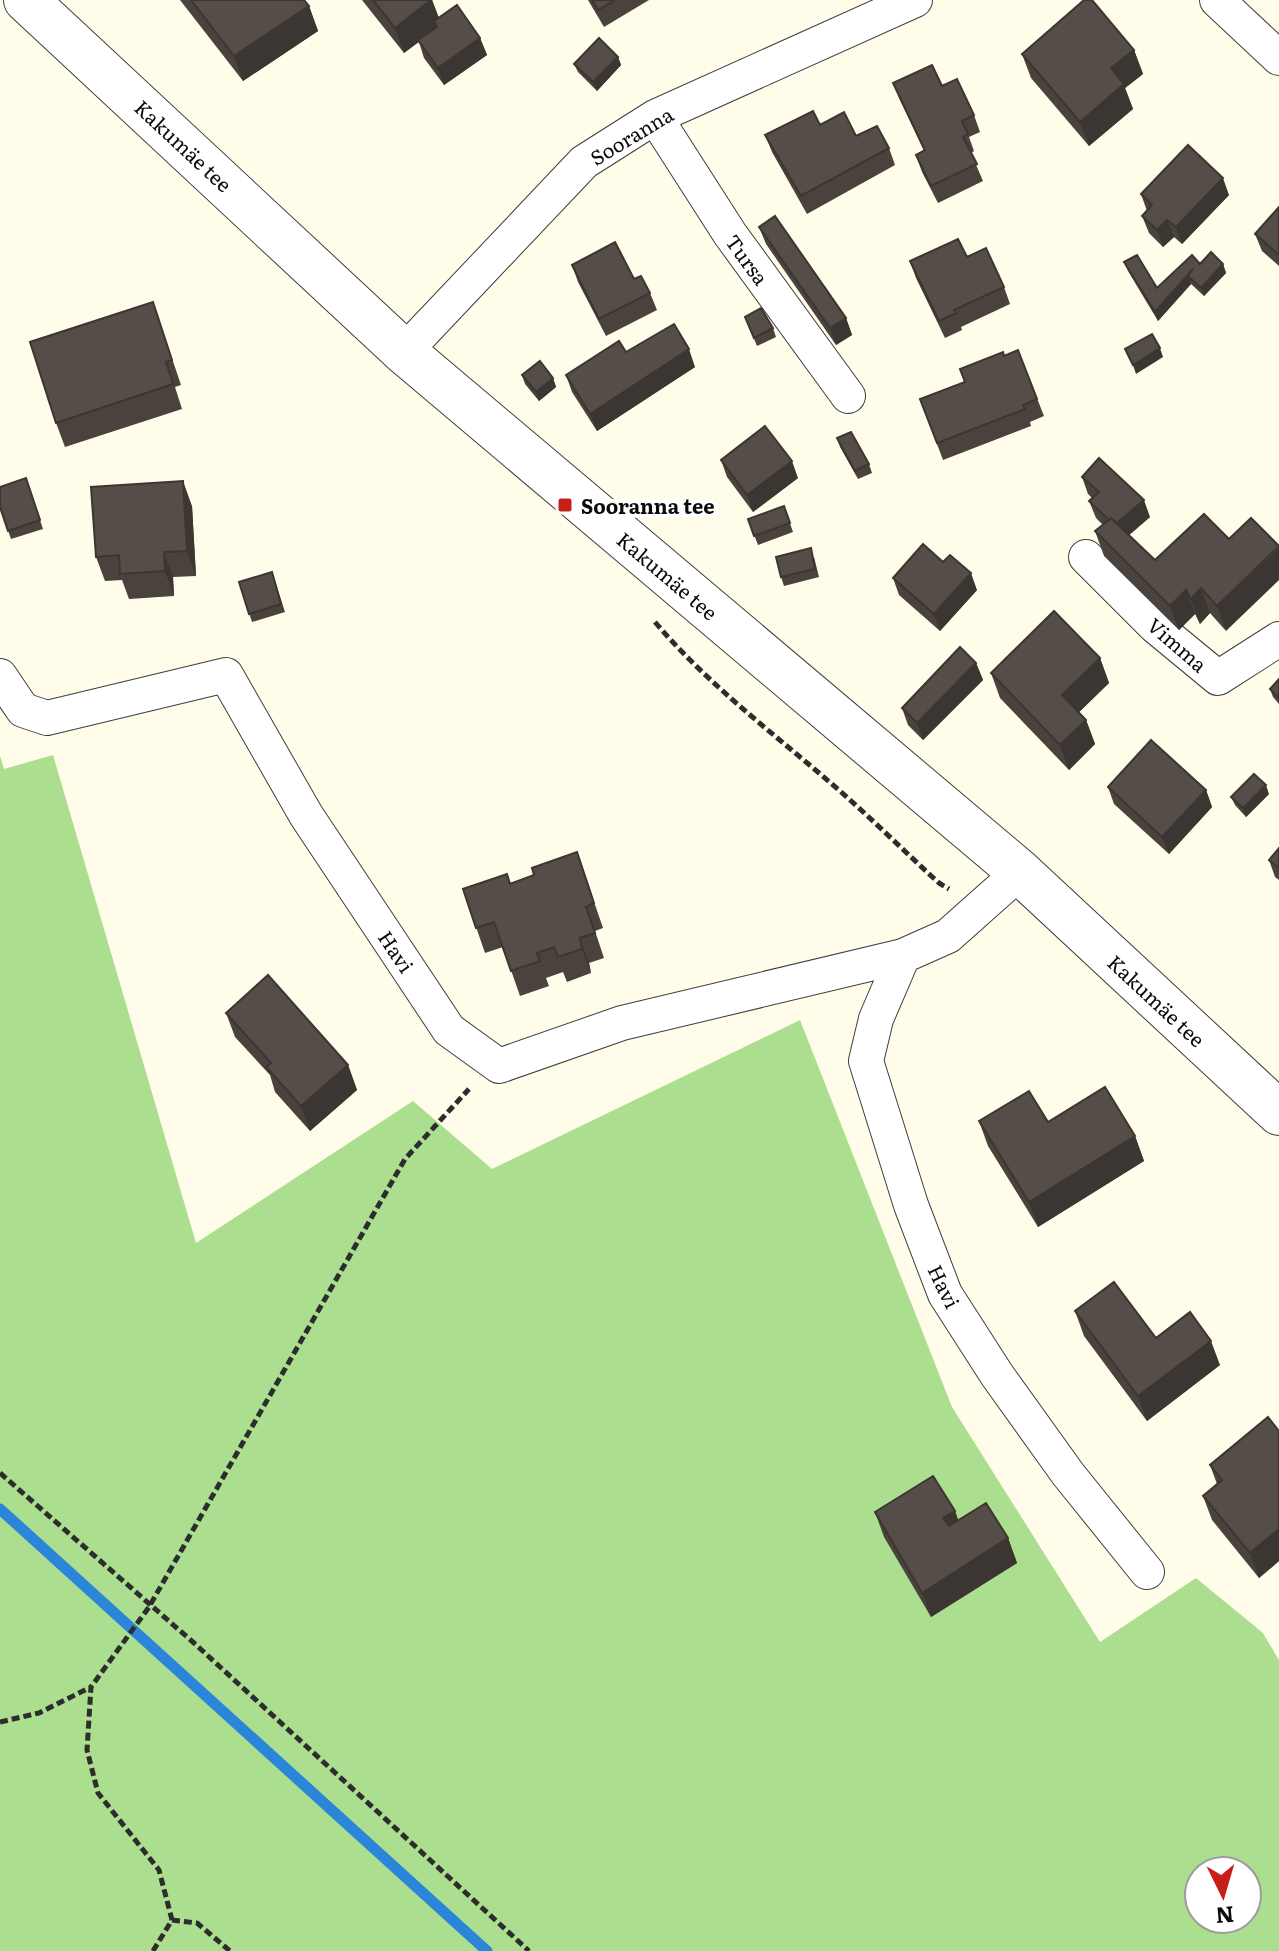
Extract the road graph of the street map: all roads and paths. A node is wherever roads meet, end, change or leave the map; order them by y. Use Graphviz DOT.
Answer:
graph roads {
  1 [pos="26,0"];
  2 [pos="915,0"];
  3 [pos="1217,0"];
  4 [pos="1279,58"];
  5 [pos="655,117"];
  6 [pos="404,352"];
  7 [pos="848,396"];
  8 [pos="1086,557"];
  9 [pos="1279,639"];
  10 [pos="0,676"];
  11 [pos="1020,872"];
  12 [pos="903,956"];
  13 [pos="491,1059"];
  14 [pos="1279,1113"];
  15 [pos="0,1473"];
  16 [pos="1147,1572"];
  17 [pos="149,1607"];
  18 [pos="91,1687"];
  19 [pos="0,1722"];
  20 [pos="172,1920"];
  21 [pos="153,1951"];
  22 [pos="230,1951"];
  23 [pos="529,1951"];
  1 -- 6 [label="street, Kakumäe tee"];
  2 -- 5 [label="street, Sooranna"];
  3 -- 4 [label="street"];
  5 -- 6 [label="street, Sooranna"];
  5 -- 7 [label="street, Tursa"];
  6 -- 11 [label="street, Kakumäe tee"];
  8 -- 9 [label="street, Vimma"];
  10 -- 13 [label="street, Havi"];
  11 -- 12 [label="street"];
  11 -- 14 [label="street, Kakumäe tee"];
  12 -- 13 [label="street"];
  12 -- 16 [label="street, Havi"];
  13 -- 17 [label="path"];
  15 -- 17 [label="path"];
  17 -- 18 [label="path"];
  17 -- 23 [label="path"];
  18 -- 19 [label="path"];
  18 -- 20 [label="path"];
  20 -- 21 [label="path"];
  20 -- 22 [label="path"];
}
